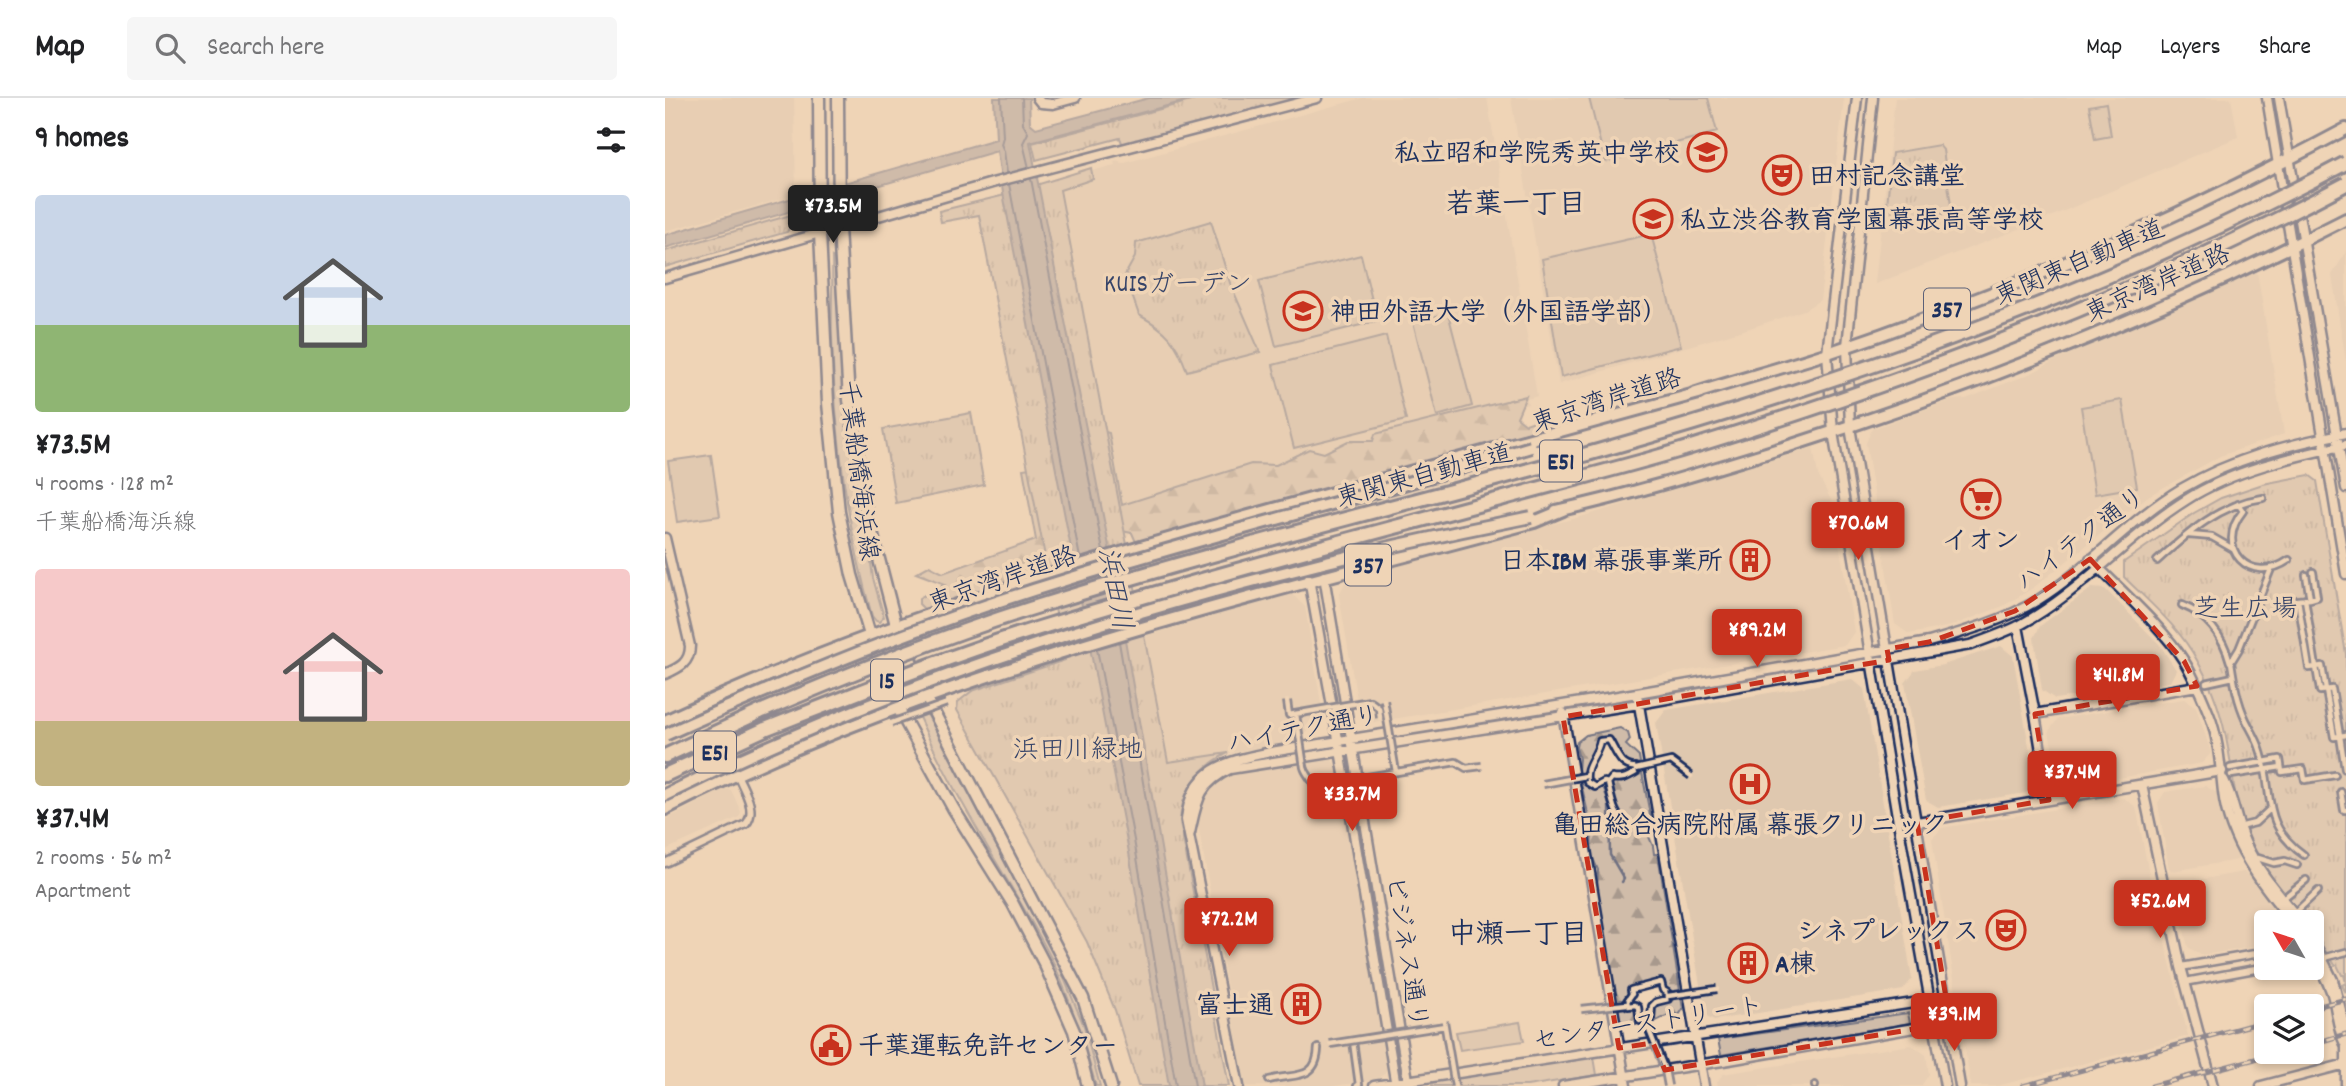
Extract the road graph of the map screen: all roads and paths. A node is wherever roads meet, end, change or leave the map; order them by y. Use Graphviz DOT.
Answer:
graph roads {
  1 [pos="819,98"];
  2 [pos="838,98"];
  3 [pos="1037,98"];
  4 [pos="1075,98"];
  5 [pos="1317,98"];
  6 [pos="1857,98"];
  7 [pos="1873,98"];
  8 [pos="2267,98"];
  9 [pos="2279,98"];
  10 [pos="2346,130"];
  11 [pos="2289,159"];
  12 [pos="2346,163"];
  13 [pos="2278,164"];
  14 [pos="2346,184"];
  15 [pos="2346,219"];
  16 [pos="839,228"];
  17 [pos="820,233"];
  18 [pos="2303,240"];
  19 [pos="2291,246"];
  20 [pos="665,278"];
  21 [pos="1847,346"];
  22 [pos="1827,353"];
  23 [pos="1699,393"];
  24 [pos="1850,427"];
  25 [pos="1833,432"];
  26 [pos="2341,434"];
  27 [pos="2323,438"];
  28 [pos="2342,445"];
  29 [pos="2325,449"];
  30 [pos="2346,488"];
  31 [pos="2263,498"];
  32 [pos="2238,504"];
  33 [pos="1563,510"];
  34 [pos="2188,535"];
  35 [pos="665,537"];
  36 [pos="2233,549"];
  37 [pos="2090,559"];
  38 [pos="2289,560"];
  39 [pos="2157,561"];
  40 [pos="2099,568"];
  41 [pos="2271,569"];
  42 [pos="2313,572"];
  43 [pos="2346,574"];
  44 [pos="2306,575"];
  45 [pos="1324,576"];
  46 [pos="1309,579"];
  47 [pos="2308,599"];
  48 [pos="2298,600"];
  49 [pos="2281,603"];
  50 [pos="2182,605"];
  51 [pos="896,625"];
  52 [pos="2018,626"];
  53 [pos="2311,631"];
  54 [pos="2304,632"];
  55 [pos="870,635"];
  56 [pos="2313,646"];
  57 [pos="2306,647"];
  58 [pos="1887,649"];
  59 [pos="1870,652"];
  60 [pos="1889,660"];
  61 [pos="2231,662"];
  62 [pos="1872,663"];
  63 [pos="2316,667"];
  64 [pos="665,674"];
  65 [pos="2233,677"];
  66 [pos="2206,683"];
  67 [pos="2197,686"];
  68 [pos="1637,693"];
  69 [pos="926,697"];
  70 [pos="1384,700"];
  71 [pos="1287,701"];
  72 [pos="947,703"];
  73 [pos="1639,704"];
  74 [pos="1561,705"];
  75 [pos="1385,707"];
  76 [pos="898,708"];
  77 [pos="1379,708"];
  78 [pos="2035,713"];
  79 [pos="1296,714"];
  80 [pos="1563,717"];
  81 [pos="1380,718"];
  82 [pos="665,721"];
  83 [pos="891,723"];
  84 [pos="665,735"];
  85 [pos="2343,735"];
  86 [pos="1352,743"];
  87 [pos="1340,745"];
  88 [pos="665,756"];
  89 [pos="2345,757"];
  90 [pos="2264,762"];
  91 [pos="1482,765"];
  92 [pos="2281,767"];
  93 [pos="1636,769"];
  94 [pos="2266,769"];
  95 [pos="2345,769"];
  96 [pos="1396,772"];
  97 [pos="2227,773"];
  98 [pos="737,774"];
  99 [pos="665,775"];
  100 [pos="2335,775"];
  101 [pos="1586,776"];
  102 [pos="1692,776"];
  103 [pos="1608,783"];
  104 [pos="1543,784"];
  105 [pos="2142,785"];
  106 [pos="2341,792"];
  107 [pos="665,795"];
  108 [pos="2049,800"];
  109 [pos="665,809"];
  110 [pos="2270,809"];
  111 [pos="2346,810"];
  112 [pos="1917,822"];
  113 [pos="1628,826"];
  114 [pos="2243,826"];
  115 [pos="2304,855"];
  116 [pos="2258,858"];
  117 [pos="665,863"];
  118 [pos="2297,865"];
  119 [pos="2306,880"];
  120 [pos="2318,891"];
  121 [pos="2285,897"];
  122 [pos="2283,910"];
  123 [pos="2292,910"];
  124 [pos="2298,910"];
  125 [pos="2346,952"];
  126 [pos="2254,954"];
  127 [pos="2327,957"];
  128 [pos="2181,967"];
  129 [pos="2254,969"];
  130 [pos="2324,969"];
  131 [pos="2324,976"];
  132 [pos="2185,982"];
  133 [pos="1717,989"];
  134 [pos="1668,996"];
  135 [pos="1946,998"];
  136 [pos="1929,1002"];
  137 [pos="1627,1004"];
  138 [pos="1581,1009"];
  139 [pos="1645,1020"];
  140 [pos="1949,1022"];
  141 [pos="1933,1026"];
  142 [pos="2346,1029"];
  143 [pos="1696,1036"];
  144 [pos="1353,1041"];
  145 [pos="2345,1041"];
  146 [pos="1330,1044"];
  147 [pos="1318,1048"];
  148 [pos="1619,1048"];
  149 [pos="2346,1063"];
  150 [pos="1700,1065"];
  151 [pos="1269,1080"];
  152 [pos="1625,1081"];
  153 [pos="1945,1082"];
  154 [pos="1408,1083"];
  155 [pos="1396,1084"];
  156 [pos="1089,1086"];
  157 [pos="1111,1086"];
  158 [pos="1239,1086"];
  159 [pos="1357,1086"];
  160 [pos="1374,1086"];
  161 [pos="1455,1086"];
  162 [pos="1563,1086"];
  163 [pos="1668,1086"];
  164 [pos="1704,1086"];
  165 [pos="1937,1086"];
  166 [pos="1960,1086"];
  167 [pos="2213,1086"];
  168 [pos="2260,1086"];
  169 [pos="2346,1086"];
  1 -- 17 [label="main road, 千葉船橋海浜線 / 15"];
  2 -- 16 [label="main road, 千葉船橋海浜線 / 15"];
  3 -- 4 [label="street"];
  5 -- 16 [label="street"];
  6 -- 22 [label="street"];
  7 -- 21 [label="street"];
  8 -- 13 [label="street"];
  9 -- 11 [label="street"];
  10 -- 11 [label="highway, 東京湾岸道路 / 357"];
  11 -- 13 [label="highway, 東京湾岸道路 / 357"];
  11 -- 18 [label="street"];
  12 -- 88 [label="highway, 東関東自動車道 / E51, bridge"];
  13 -- 19 [label="street"];
  13 -- 21 [label="highway, 東京湾岸道路 / 357"];
  14 -- 99 [label="highway, 東関東自動車道 / E51, bridge"];
  15 -- 18 [label="highway, 東京湾岸道路 / 357"];
  16 -- 17 [label="street"];
  16 -- 51 [label="main road, 千葉船橋海浜線 / 15"];
  17 -- 20 [label="street"];
  17 -- 55 [label="main road, 千葉船橋海浜線 / 15"];
  18 -- 19 [label="highway, 東京湾岸道路 / 357"];
  18 -- 26 [label="street"];
  19 -- 24 [label="highway, 東京湾岸道路 / 357"];
  19 -- 27 [label="street"];
  21 -- 22 [label="highway, 東京湾岸道路 / 357"];
  21 -- 24 [label="street"];
  22 -- 23 [label="highway, 東京湾岸道路 / 357"];
  22 -- 25 [label="street"];
  23 -- 51 [label="highway"];
  23 -- 84 [label="highway, 東京湾岸道路 / 357, bridge"];
  24 -- 25 [label="highway, 東京湾岸道路 / 357"];
  24 -- 58 [label="street"];
  25 -- 33 [label="highway, 東京湾岸道路 / 357"];
  25 -- 59 [label="street"];
  26 -- 27 [label="street, ハイテク通り"];
  26 -- 28 [label="street"];
  27 -- 29 [label="street"];
  27 -- 37 [label="street, ハイテク通り"];
  28 -- 29 [label="street, ハイテク通り"];
  28 -- 30 [label="street"];
  29 -- 40 [label="street, ハイテク通り"];
  29 -- 43 [label="street"];
  31 -- 32 [label="street"];
  32 -- 34 [label="street"];
  32 -- 36 [label="street"];
  33 -- 45 [label="highway, 357"];
  33 -- 107 [label="highway, 東京湾岸道路 / 357, bridge"];
  34 -- 36 [label="street"];
  34 -- 39 [label="street"];
  35 -- 64 [label="street"];
  36 -- 41 [label="street"];
  37 -- 40 [label="street"];
  37 -- 58 [label="street, ハイテク通り"];
  38 -- 41 [label="street"];
  40 -- 52 [label="street, ハイテク通り"];
  40 -- 67 [label="street"];
  41 -- 61 [label="street"];
  42 -- 47 [label="street"];
  44 -- 47 [label="street"];
  45 -- 46 [label="highway, 357"];
  45 -- 86 [label="street, ビジネス通り"];
  46 -- 69 [label="highway, 357"];
  46 -- 87 [label="street, ビジネス通り"];
  47 -- 48 [label="street"];
  47 -- 53 [label="street"];
  48 -- 49 [label="street"];
  48 -- 54 [label="street"];
  50 -- 61 [label="street"];
  51 -- 55 [label="highway"];
  51 -- 69 [label="main road, 千葉船橋海浜線 / 15"];
  52 -- 60 [label="street, ハイテク通り"];
  52 -- 78 [label="street"];
  53 -- 54 [label="street"];
  53 -- 56 [label="street"];
  54 -- 57 [label="street"];
  55 -- 76 [label="main road, 千葉船橋海浜線 / 15"];
  55 -- 82 [label="highway"];
  56 -- 57 [label="street"];
  56 -- 63 [label="street"];
  57 -- 63 [label="street"];
  58 -- 59 [label="street, ハイテク通り"];
  58 -- 60 [label="street"];
  59 -- 62 [label="street"];
  59 -- 68 [label="street, ハイテク通り"];
  60 -- 62 [label="street, ハイテク通り"];
  60 -- 112 [label="street"];
  61 -- 65 [label="street"];
  62 -- 73 [label="street, ハイテク通り"];
  62 -- 136 [label="street"];
  63 -- 85 [label="street"];
  65 -- 66 [label="street"];
  65 -- 90 [label="street"];
  67 -- 78 [label="street"];
  67 -- 97 [label="street"];
  68 -- 73 [label="street"];
  68 -- 74 [label="street, ハイテク通り"];
  69 -- 76 [label="highway, 357"];
  69 -- 157 [label="main road, 千葉船橋海浜線 / 15"];
  70 -- 75 [label="street, bridge"];
  71 -- 79 [label="street, bridge"];
  72 -- 83 [label="street, bridge"];
  73 -- 80 [label="street, ハイテク通り"];
  73 -- 143 [label="street"];
  74 -- 80 [label="street"];
  74 -- 86 [label="street, ハイテク通り"];
  75 -- 77 [label="street, bridge"];
  75 -- 96 [label="street, bridge"];
  76 -- 98 [label="highway, 357"];
  76 -- 156 [label="main road, 千葉船橋海浜線 / 15"];
  77 -- 79 [label="street, bridge"];
  77 -- 81 [label="street, bridge"];
  78 -- 108 [label="street"];
  79 -- 96 [label="street, bridge"];
  80 -- 86 [label="street, ハイテク通り"];
  80 -- 148 [label="street"];
  85 -- 89 [label="street"];
  86 -- 87 [label="street, ハイテク通り"];
  86 -- 154 [label="street, ビジネス通り"];
  87 -- 155 [label="street, ビジネス通り"];
  87 -- 158 [label="street, ハイテク通り"];
  89 -- 95 [label="street"];
  90 -- 92 [label="street"];
  90 -- 94 [label="street"];
  90 -- 97 [label="street"];
  91 -- 96 [label="street, bridge"];
  92 -- 94 [label="street"];
  92 -- 100 [label="street"];
  93 -- 101 [label="street"];
  93 -- 102 [label="street, bridge"];
  93 -- 103 [label="street"];
  94 -- 97 [label="street"];
  94 -- 110 [label="street"];
  97 -- 105 [label="street"];
  97 -- 122 [label="street"];
  97 -- 123 [label="street"];
  98 -- 109 [label="highway, 357"];
  98 -- 117 [label="street"];
  101 -- 103 [label="street"];
  101 -- 104 [label="street, bridge"];
  103 -- 113 [label="street"];
  105 -- 108 [label="street"];
  105 -- 128 [label="street"];
  106 -- 111 [label="street"];
  108 -- 112 [label="street"];
  110 -- 114 [label="street"];
  110 -- 115 [label="street"];
  112 -- 135 [label="street"];
  116 -- 118 [label="street"];
  119 -- 121 [label="street"];
  120 -- 124 [label="street"];
  125 -- 127 [label="street"];
  126 -- 128 [label="street"];
  128 -- 132 [label="street"];
  129 -- 132 [label="street"];
  130 -- 142 [label="street"];
  131 -- 145 [label="street"];
  132 -- 167 [label="street"];
  133 -- 134 [label="street, bridge"];
  134 -- 137 [label="street"];
  134 -- 139 [label="street"];
  135 -- 136 [label="street, センターストリート"];
  135 -- 140 [label="street"];
  136 -- 141 [label="street"];
  136 -- 143 [label="street, センターストリート"];
  137 -- 138 [label="street, bridge"];
  137 -- 139 [label="street"];
  139 -- 163 [label="street, bridge"];
  140 -- 141 [label="street, センターストリート"];
  140 -- 166 [label="street"];
  141 -- 150 [label="street, センターストリート"];
  141 -- 153 [label="street"];
  143 -- 148 [label="street, センターストリート"];
  143 -- 150 [label="street"];
  144 -- 146 [label="street, bridge"];
  144 -- 159 [label="street"];
  144 -- 161 [label="street, bridge"];
  145 -- 149 [label="street"];
  147 -- 151 [label="street"];
  148 -- 152 [label="street"];
  148 -- 154 [label="street, センターストリート"];
  149 -- 168 [label="street"];
  149 -- 169 [label="street"];
  150 -- 152 [label="street, センターストリート"];
  150 -- 164 [label="street"];
  152 -- 162 [label="street, センターストリート"];
  153 -- 165 [label="street"];
  154 -- 155 [label="street, センターストリート"];
  155 -- 160 [label="street, センターストリート"];
}
